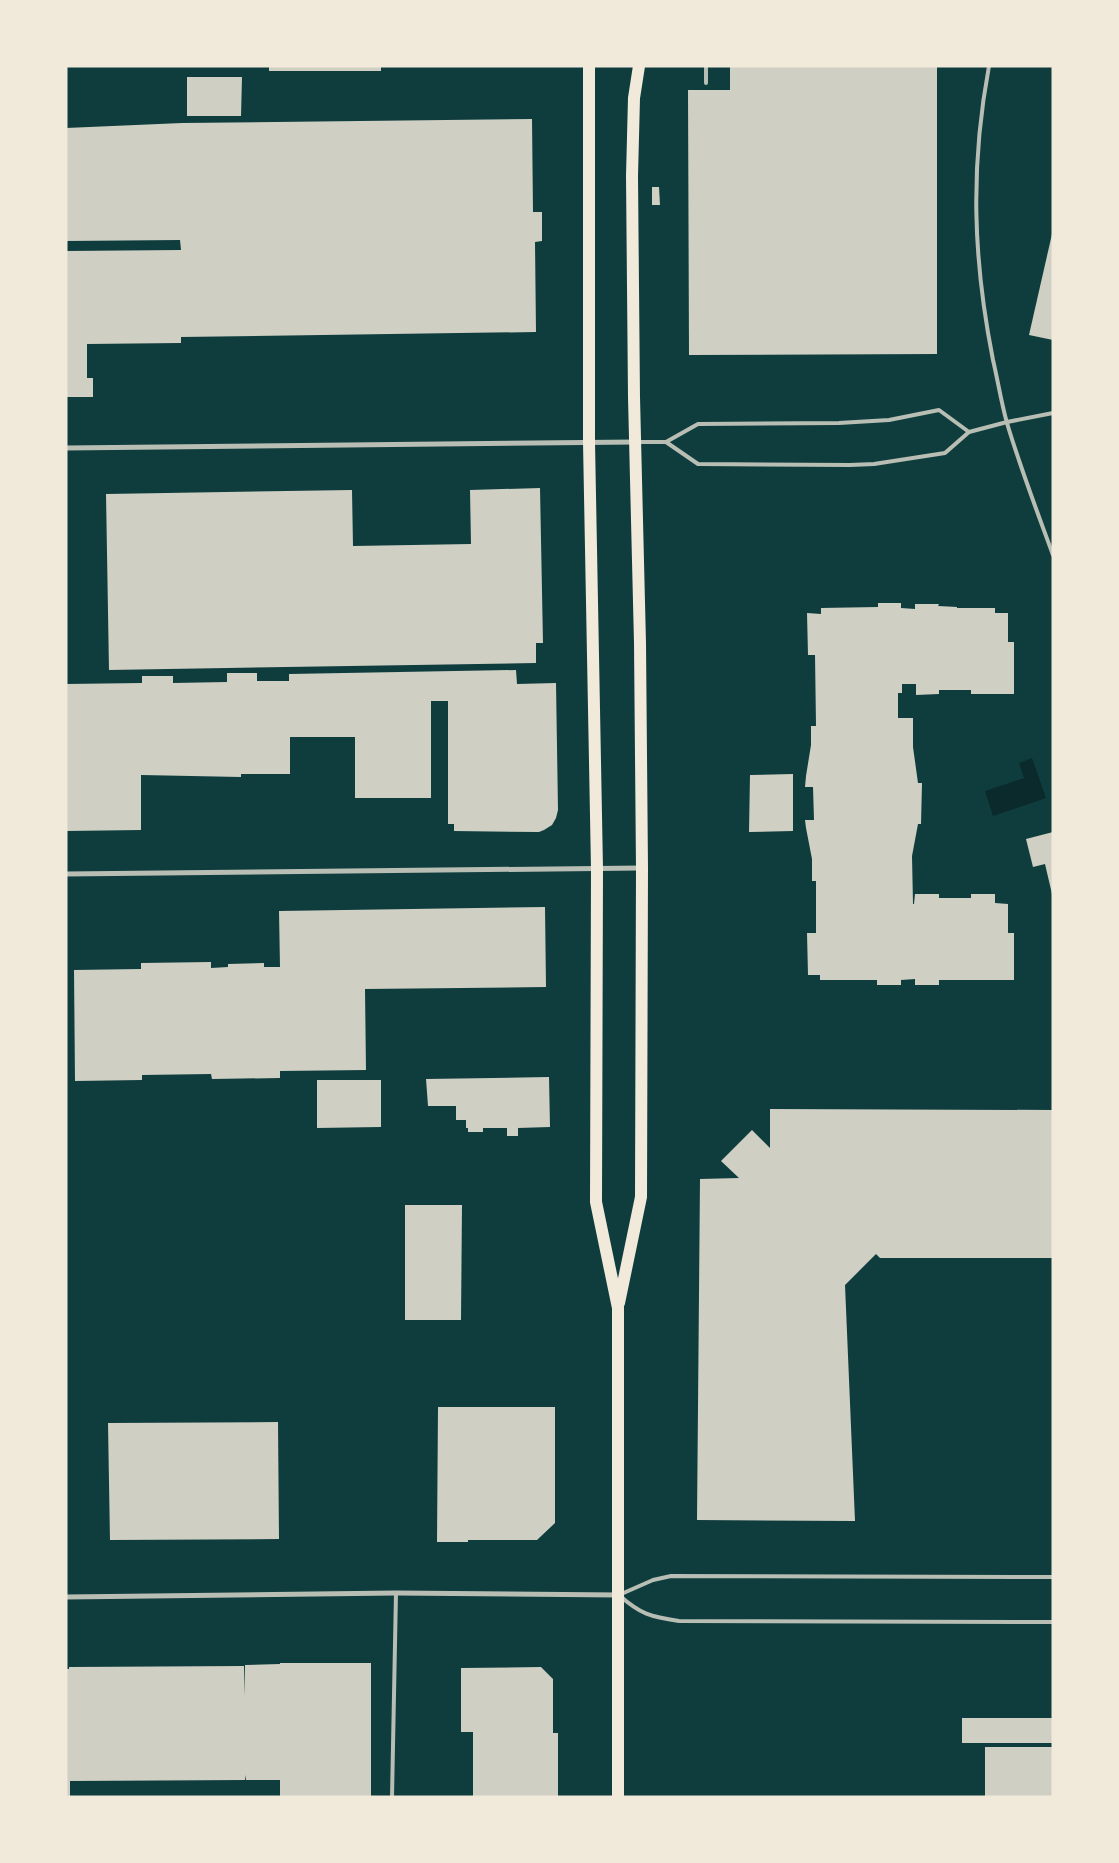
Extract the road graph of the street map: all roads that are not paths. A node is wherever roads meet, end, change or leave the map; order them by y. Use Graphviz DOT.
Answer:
graph roads {
  1 [pos="589,66"];
  2 [pos="639,66"];
  3 [pos="706,66"];
  4 [pos="988,66"];
  5 [pos="706,83"];
  6 [pos="1053,413"];
  7 [pos="1007,422"];
  8 [pos="969,432"];
  9 [pos="589,442"];
  10 [pos="635,442"];
  11 [pos="666,442"];
  12 [pos="66,448"];
  13 [pos="1053,555"];
  14 [pos="642,868"];
  15 [pos="597,869"];
  16 [pos="66,874"];
  17 [pos="618,1308"];
  18 [pos="1053,1577"];
  19 [pos="396,1593"];
  20 [pos="619,1595"];
  21 [pos="66,1597"];
  22 [pos="1053,1622"];
  23 [pos="392,1797"];
  24 [pos="618,1797"];
  1 -- 9 [label="main road"];
  2 -- 10 [label="main road"];
  3 -- 5 [label="lane"];
  4 -- 7 [label="lane"];
  6 -- 7 [label="lane"];
  7 -- 8 [label="lane"];
  7 -- 13 [label="lane"];
  8 -- 11 [label="lane"];
  8 -- 11 [label="lane"];
  9 -- 10 [label="street"];
  9 -- 12 [label="street"];
  9 -- 15 [label="main road"];
  10 -- 11 [label="lane"];
  10 -- 14 [label="main road"];
  14 -- 15 [label="street"];
  14 -- 17 [label="main road"];
  15 -- 16 [label="street"];
  15 -- 17 [label="main road"];
  17 -- 20 [label="main road"];
  18 -- 20 [label="lane"];
  19 -- 20 [label="street"];
  19 -- 21 [label="street"];
  19 -- 23 [label="lane"];
  20 -- 22 [label="lane"];
  20 -- 24 [label="main road"];
}
